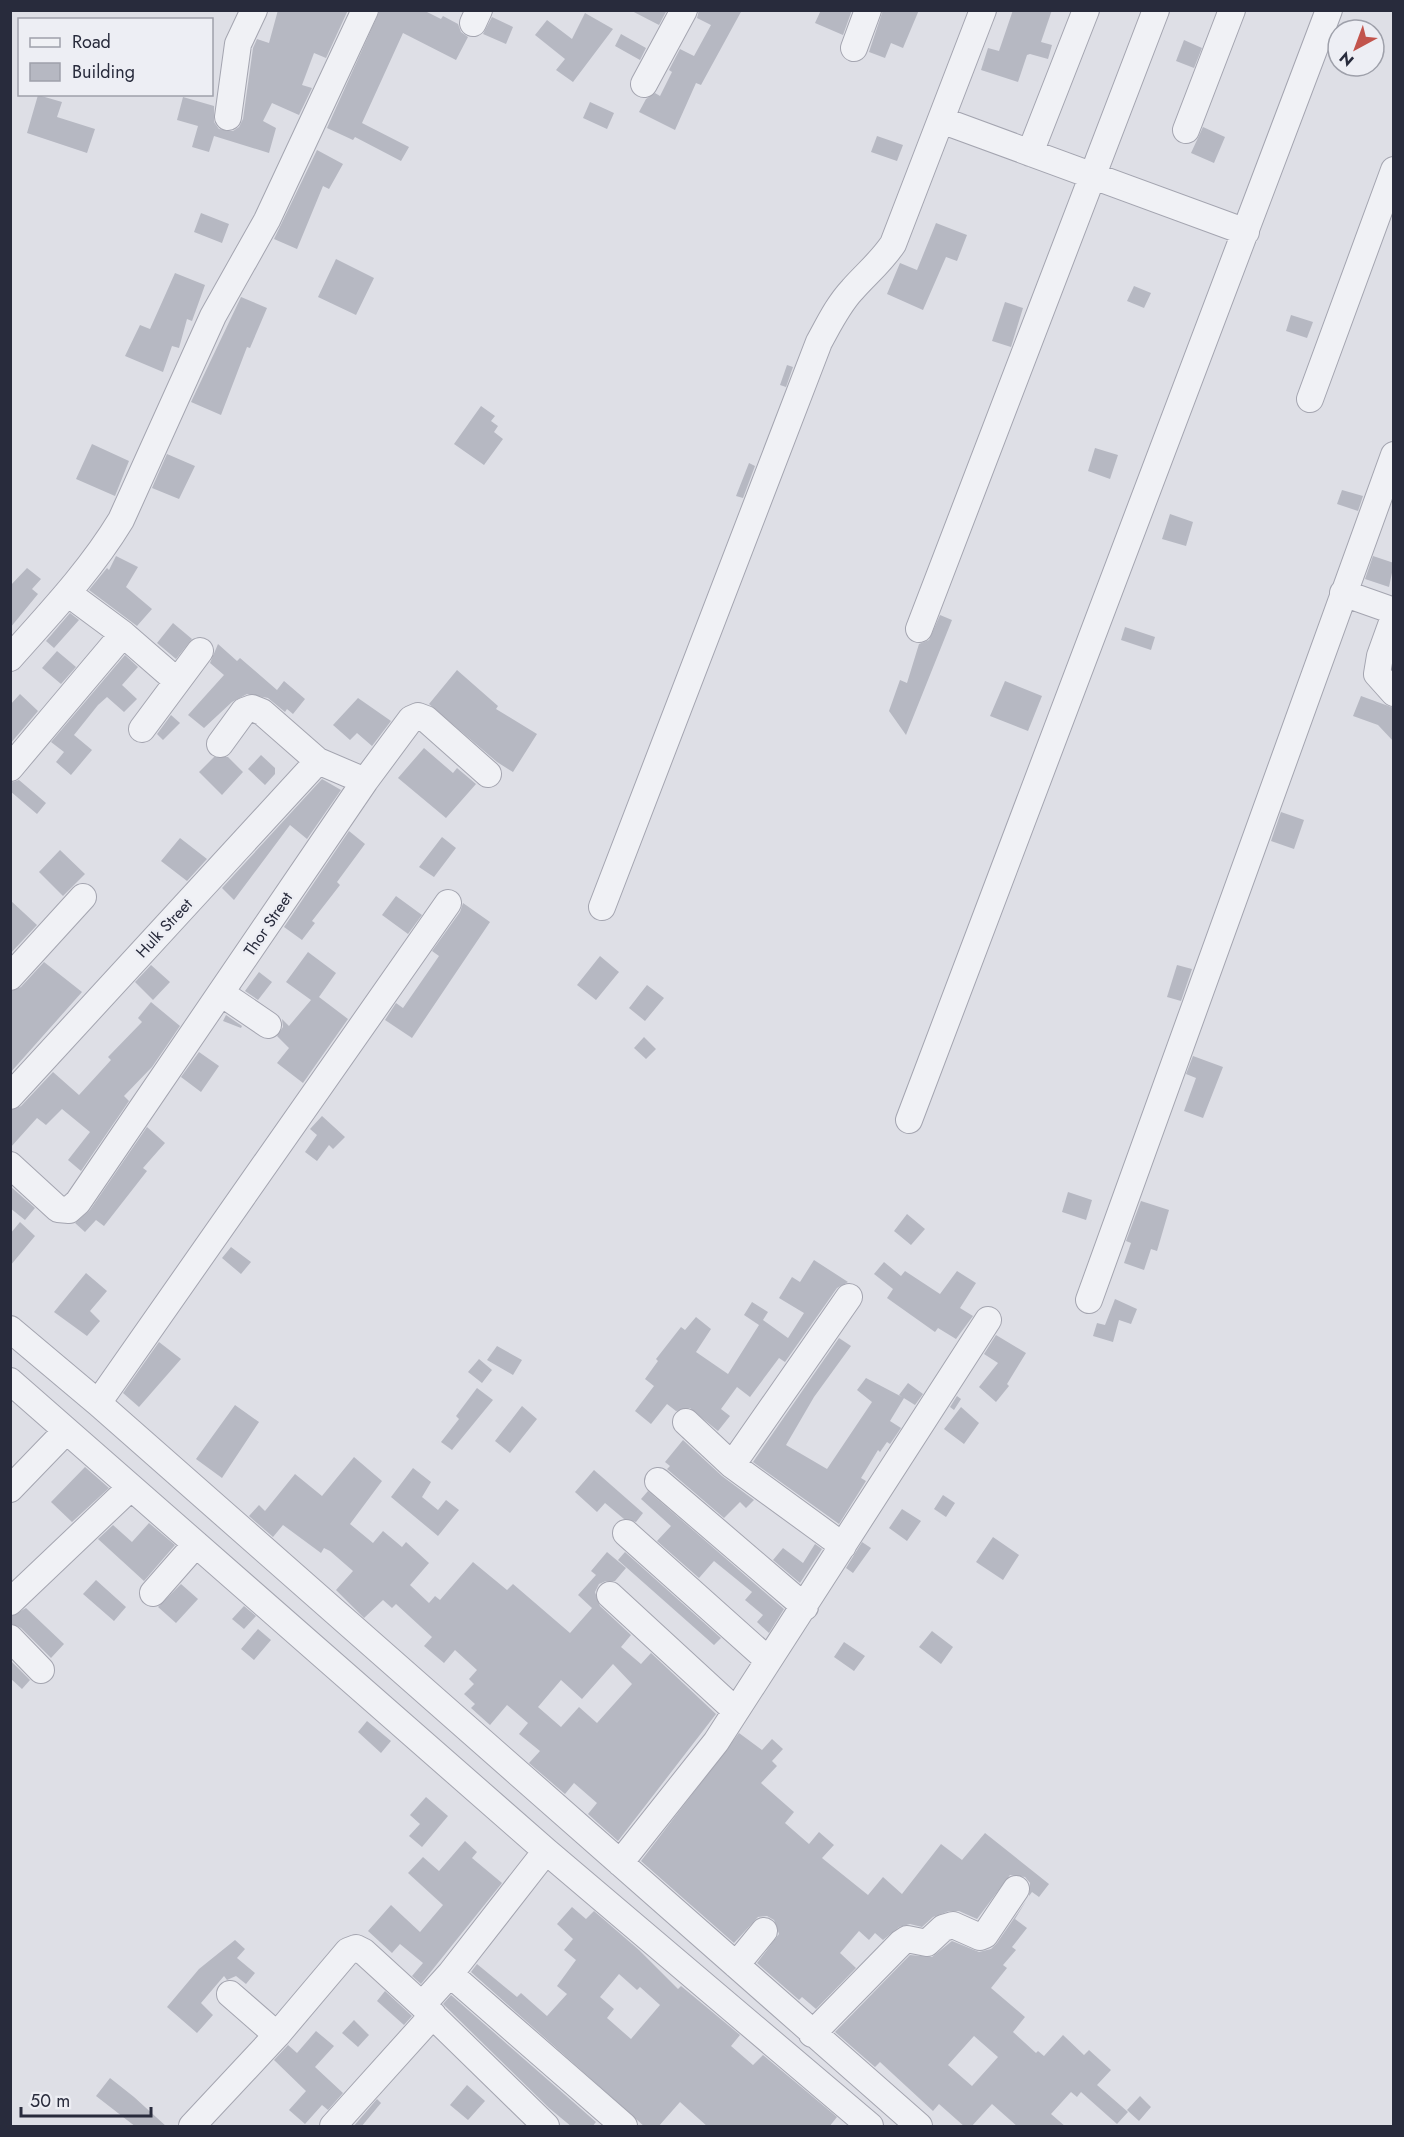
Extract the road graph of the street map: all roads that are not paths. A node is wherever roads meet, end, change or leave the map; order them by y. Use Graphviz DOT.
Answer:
graph roads {
  1 [pos="254,10"];
  2 [pos="365,10"];
  3 [pos="684,10"];
  4 [pos="868,10"];
  5 [pos="983,10"];
  6 [pos="1086,10"];
  7 [pos="1156,10"];
  8 [pos="1232,10"];
  9 [pos="1329,10"];
  10 [pos="854,48"];
  11 [pos="644,84"];
  12 [pos="228,117"];
  13 [pos="941,120"];
  14 [pos="1186,130"];
  15 [pos="1030,153"];
  16 [pos="1394,170"];
  17 [pos="1094,176"];
  18 [pos="1246,232"];
  19 [pos="1310,399"];
  20 [pos="1394,455"];
  21 [pos="1343,593"];
  22 [pos="69,594"];
  23 [pos="1394,611"];
  24 [pos="1394,617"];
  25 [pos="919,628"];
  26 [pos="123,634"];
  27 [pos="200,651"];
  28 [pos="10,658"];
  29 [pos="177,681"];
  30 [pos="1394,693"];
  31 [pos="142,729"];
  32 [pos="220,744"];
  33 [pos="318,761"];
  34 [pos="10,768"];
  35 [pos="489,774"];
  36 [pos="365,781"];
  37 [pos="83,897"];
  38 [pos="448,903"];
  39 [pos="602,907"];
  40 [pos="10,977"];
  41 [pos="221,993"];
  42 [pos="268,1025"];
  43 [pos="10,1096"];
  44 [pos="909,1120"];
  45 [pos="10,1165"];
  46 [pos="849,1297"];
  47 [pos="1089,1300"];
  48 [pos="988,1320"];
  49 [pos="10,1329"];
  50 [pos="10,1381"];
  51 [pos="98,1403"];
  52 [pos="686,1422"];
  53 [pos="66,1431"];
  54 [pos="732,1465"];
  55 [pos="658,1481"];
  56 [pos="129,1488"];
  57 [pos="10,1489"];
  58 [pos="626,1533"];
  59 [pos="196,1544"];
  60 [pos="843,1546"];
  61 [pos="153,1593"];
  62 [pos="610,1595"];
  63 [pos="10,1602"];
  64 [pos="806,1606"];
  65 [pos="10,1638"];
  66 [pos="768,1660"];
  67 [pos="41,1670"];
  68 [pos="736,1711"];
  69 [pos="570,1849"];
  70 [pos="620,1863"];
  71 [pos="1016,1888"];
  72 [pos="764,1931"];
  73 [pos="736,1965"];
  74 [pos="450,1974"];
  75 [pos="230,1994"];
  76 [pos="428,2010"];
  77 [pos="812,2034"];
  78 [pos="277,2035"];
  79 [pos="842,2081"];
  80 [pos="192,2127"];
  81 [pos="333,2127"];
  82 [pos="546,2127"];
  83 [pos="624,2127"];
  84 [pos="870,2127"];
  85 [pos="919,2127"];
  1 -- 12 [label="street"];
  2 -- 22 [label="street"];
  3 -- 11 [label="street"];
  4 -- 10 [label="street"];
  5 -- 13 [label="street"];
  6 -- 15 [label="street"];
  7 -- 17 [label="street"];
  8 -- 14 [label="street"];
  9 -- 18 [label="street"];
  13 -- 15 [label="street"];
  13 -- 39 [label="street"];
  15 -- 17 [label="street"];
  16 -- 19 [label="street"];
  17 -- 18 [label="street"];
  17 -- 25 [label="street"];
  18 -- 44 [label="street"];
  20 -- 21 [label="street"];
  21 -- 23 [label="street"];
  21 -- 47 [label="street"];
  22 -- 26 [label="street"];
  22 -- 28 [label="street"];
  24 -- 30 [label="street"];
  26 -- 29 [label="street"];
  26 -- 34 [label="street"];
  27 -- 29 [label="street"];
  29 -- 31 [label="street"];
  32 -- 33 [label="street"];
  33 -- 36 [label="street"];
  33 -- 43 [label="street, Hulk Street"];
  35 -- 36 [label="street, Thor Street"];
  36 -- 41 [label="street, Thor Street"];
  37 -- 40 [label="street"];
  38 -- 51 [label="street"];
  41 -- 42 [label="street"];
  41 -- 45 [label="street, Thor Street"];
  46 -- 54 [label="street"];
  48 -- 60 [label="street"];
  49 -- 51 [label="street"];
  50 -- 53 [label="street"];
  51 -- 69 [label="street"];
  52 -- 54 [label="street"];
  53 -- 56 [label="street"];
  53 -- 57 [label="street"];
  54 -- 60 [label="street"];
  55 -- 64 [label="street"];
  56 -- 59 [label="street"];
  56 -- 63 [label="street"];
  58 -- 66 [label="street"];
  59 -- 61 [label="street"];
  59 -- 69 [label="street"];
  60 -- 64 [label="street"];
  62 -- 68 [label="street"];
  64 -- 66 [label="street"];
  65 -- 67 [label="street"];
  66 -- 68 [label="street"];
  68 -- 70 [label="street"];
  69 -- 70 [label="street"];
  69 -- 74 [label="street"];
  69 -- 79 [label="street"];
  70 -- 73 [label="street"];
  71 -- 77 [label="street"];
  72 -- 73 [label="street"];
  73 -- 77 [label="street"];
  74 -- 76 [label="street"];
  74 -- 83 [label="street"];
  75 -- 78 [label="street"];
  76 -- 78 [label="street"];
  76 -- 81 [label="street"];
  76 -- 82 [label="street"];
  77 -- 79 [label="street"];
  78 -- 80 [label="street"];
  79 -- 84 [label="street"];
  79 -- 85 [label="street"];
}
